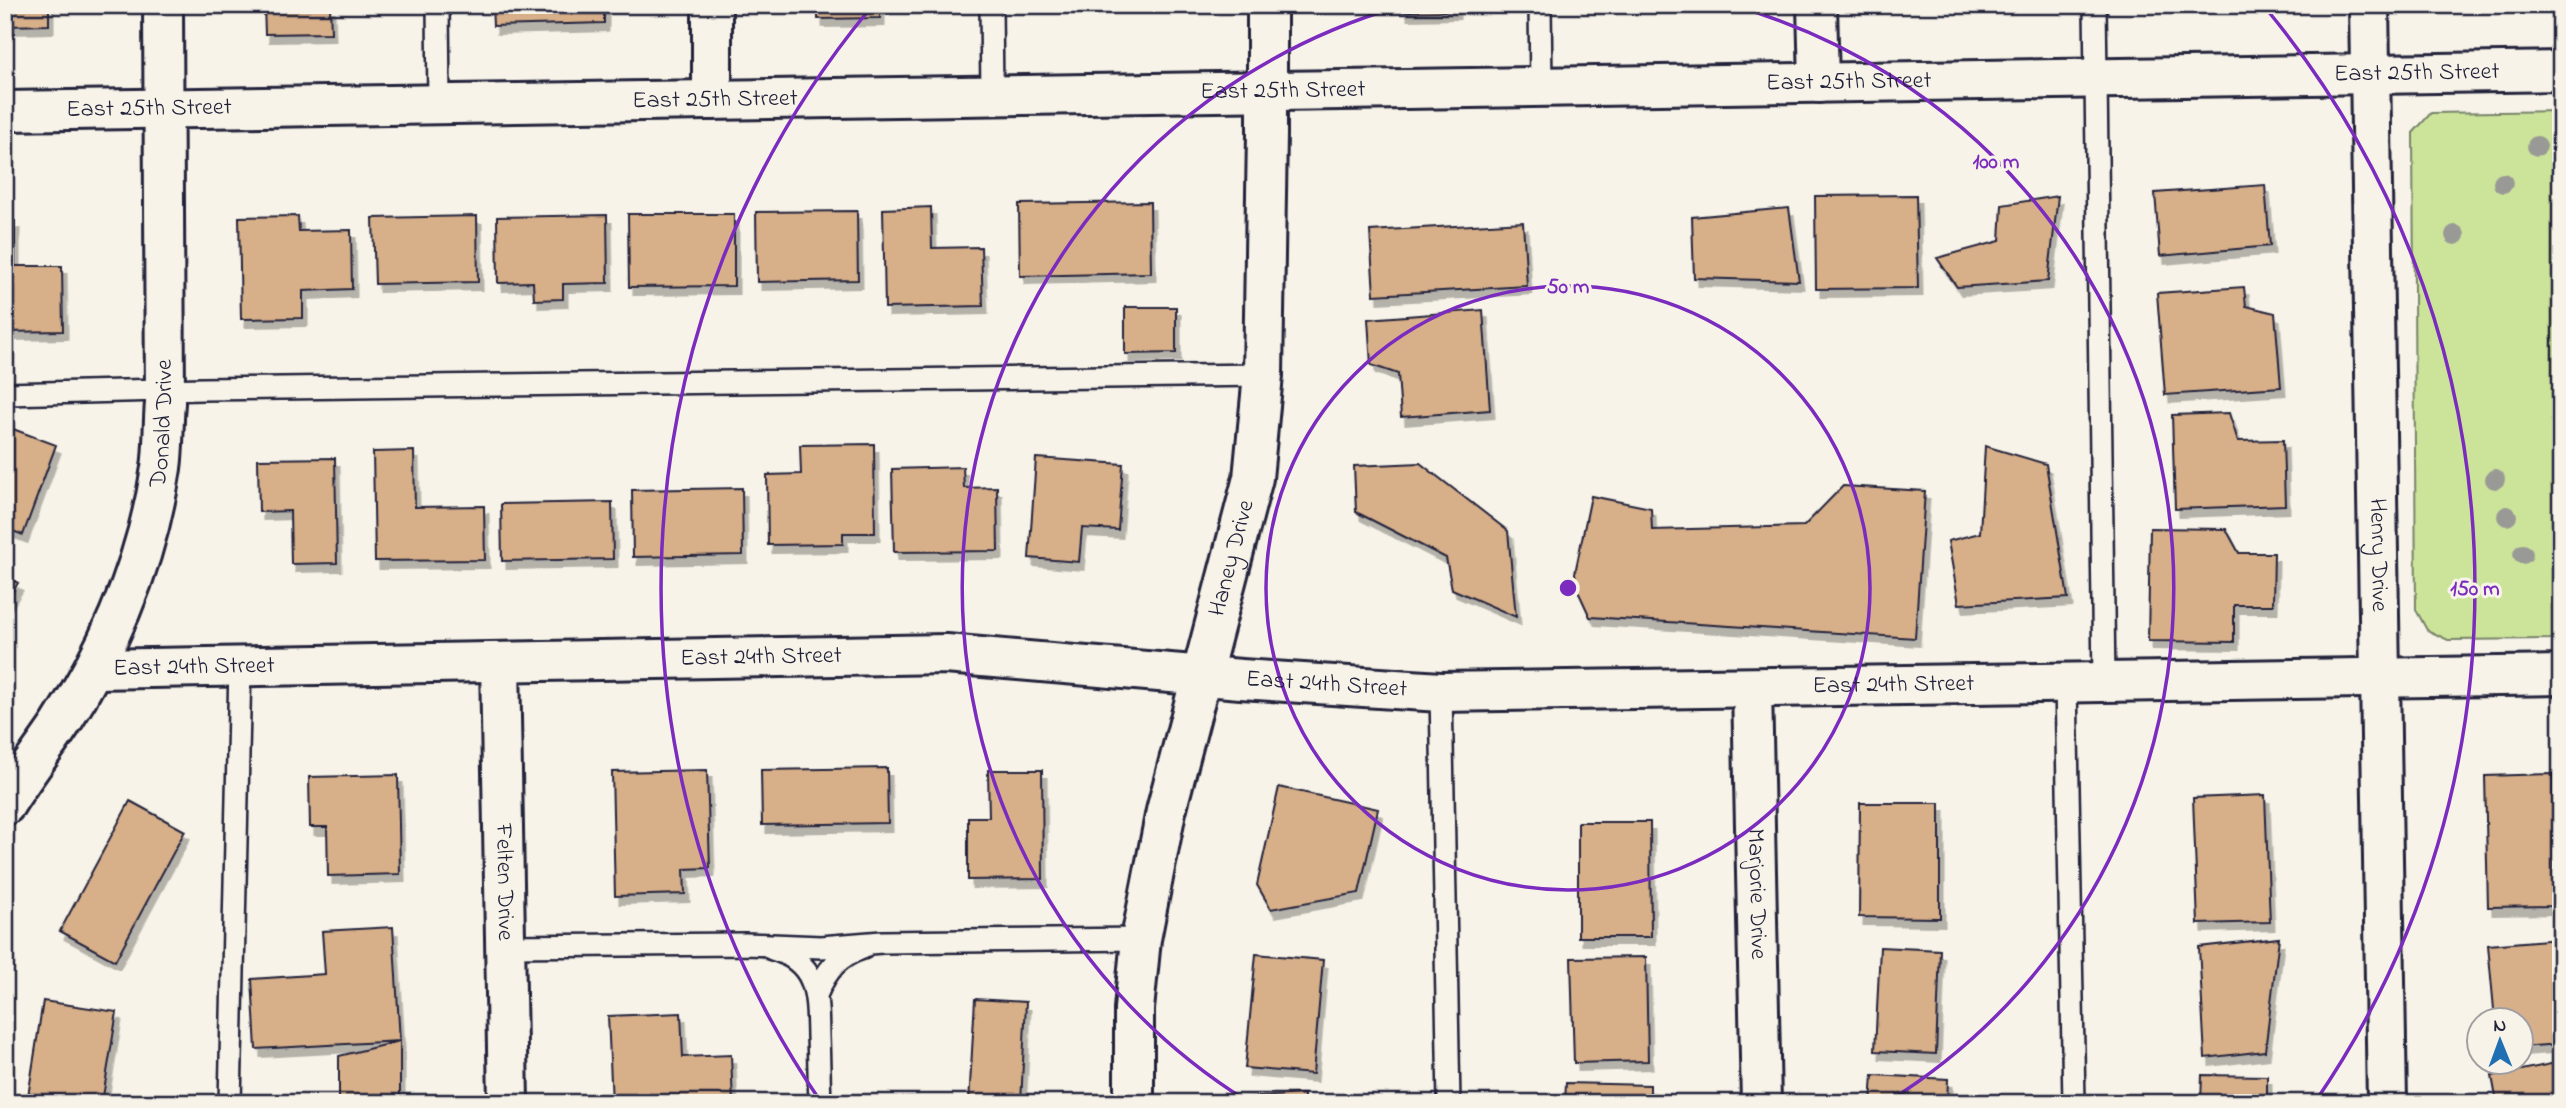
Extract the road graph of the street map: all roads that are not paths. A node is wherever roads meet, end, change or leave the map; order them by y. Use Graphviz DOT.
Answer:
graph roads {
  1 [pos="163,5"];
  2 [pos="438,5"];
  3 [pos="712,5"];
  4 [pos="991,5"];
  5 [pos="1267,5"];
  6 [pos="1541,5"];
  7 [pos="1818,5"];
  8 [pos="2095,5"];
  9 [pos="2369,5"];
  10 [pos="2561,71"];
  11 [pos="2370,74"];
  12 [pos="2096,78"];
  13 [pos="1819,82"];
  14 [pos="1541,87"];
  15 [pos="1267,92"];
  16 [pos="992,96"];
  17 [pos="712,100"];
  18 [pos="439,105"];
  19 [pos="164,109"];
  20 [pos="5,111"];
  21 [pos="1263,375"];
  22 [pos="164,390"];
  23 [pos="5,394"];
  24 [pos="500,662"];
  25 [pos="240,667"];
  26 [pos="94,669"];
  27 [pos="2561,675"];
  28 [pos="1201,676"];
  29 [pos="2380,678"];
  30 [pos="2104,682"];
  31 [pos="2066,683"];
  32 [pos="1752,688"];
  33 [pos="1441,692"];
  34 [pos="5,805"];
  35 [pos="1142,939"];
  36 [pos="882,942"];
  37 [pos="746,944"];
  38 [pos="505,946"];
  39 [pos="817,993"];
  40 [pos="230,1103"];
  41 [pos="508,1103"];
  42 [pos="820,1103"];
  43 [pos="1134,1103"];
  44 [pos="1449,1103"];
  45 [pos="1761,1103"];
  46 [pos="2074,1103"];
  47 [pos="2387,1103"];
  1 -- 19 [label="street, Donald Drive"];
  2 -- 18 [label="lane"];
  3 -- 17 [label="street"];
  4 -- 16 [label="lane"];
  5 -- 15 [label="street, Haney Drive"];
  6 -- 14 [label="lane"];
  7 -- 13 [label="street"];
  8 -- 12 [label="lane"];
  9 -- 11 [label="street, Henry Drive"];
  10 -- 11 [label="street, East 25th Street"];
  11 -- 12 [label="street, East 25th Street"];
  11 -- 29 [label="street, Henry Drive"];
  12 -- 13 [label="street, East 25th Street"];
  12 -- 30 [label="lane"];
  13 -- 14 [label="street, East 25th Street"];
  14 -- 15 [label="street, East 25th Street"];
  15 -- 16 [label="street, East 25th Street"];
  15 -- 21 [label="street, Haney Drive"];
  16 -- 17 [label="street, East 25th Street"];
  17 -- 18 [label="street, East 25th Street"];
  18 -- 19 [label="street, East 25th Street"];
  19 -- 20 [label="street, East 25th Street"];
  19 -- 22 [label="street, Donald Drive"];
  21 -- 22 [label="lane"];
  21 -- 28 [label="street, Haney Drive"];
  22 -- 23 [label="lane"];
  22 -- 26 [label="street, Donald Drive"];
  24 -- 25 [label="street, East 24th Street"];
  24 -- 28 [label="street, East 24th Street"];
  24 -- 38 [label="street, Felten Drive"];
  25 -- 26 [label="street, East 24th Street"];
  25 -- 40 [label="lane"];
  26 -- 34 [label="street, Donald Drive"];
  27 -- 29 [label="street, East 24th Street"];
  28 -- 33 [label="street, East 24th Street"];
  28 -- 35 [label="street, Haney Drive"];
  29 -- 30 [label="street, East 24th Street"];
  29 -- 47 [label="street, Henry Drive"];
  30 -- 31 [label="street, East 24th Street"];
  31 -- 32 [label="street, East 24th Street"];
  31 -- 46 [label="lane"];
  32 -- 33 [label="street, East 24th Street"];
  32 -- 45 [label="street, Marjorie Drive"];
  33 -- 44 [label="lane"];
  35 -- 36 [label="lane"];
  35 -- 43 [label="street, Haney Drive"];
  36 -- 37 [label="lane"];
  36 -- 39 [label="lane"];
  37 -- 38 [label="lane"];
  37 -- 39 [label="lane"];
  38 -- 41 [label="street, Felten Drive"];
  39 -- 42 [label="lane"];
}
